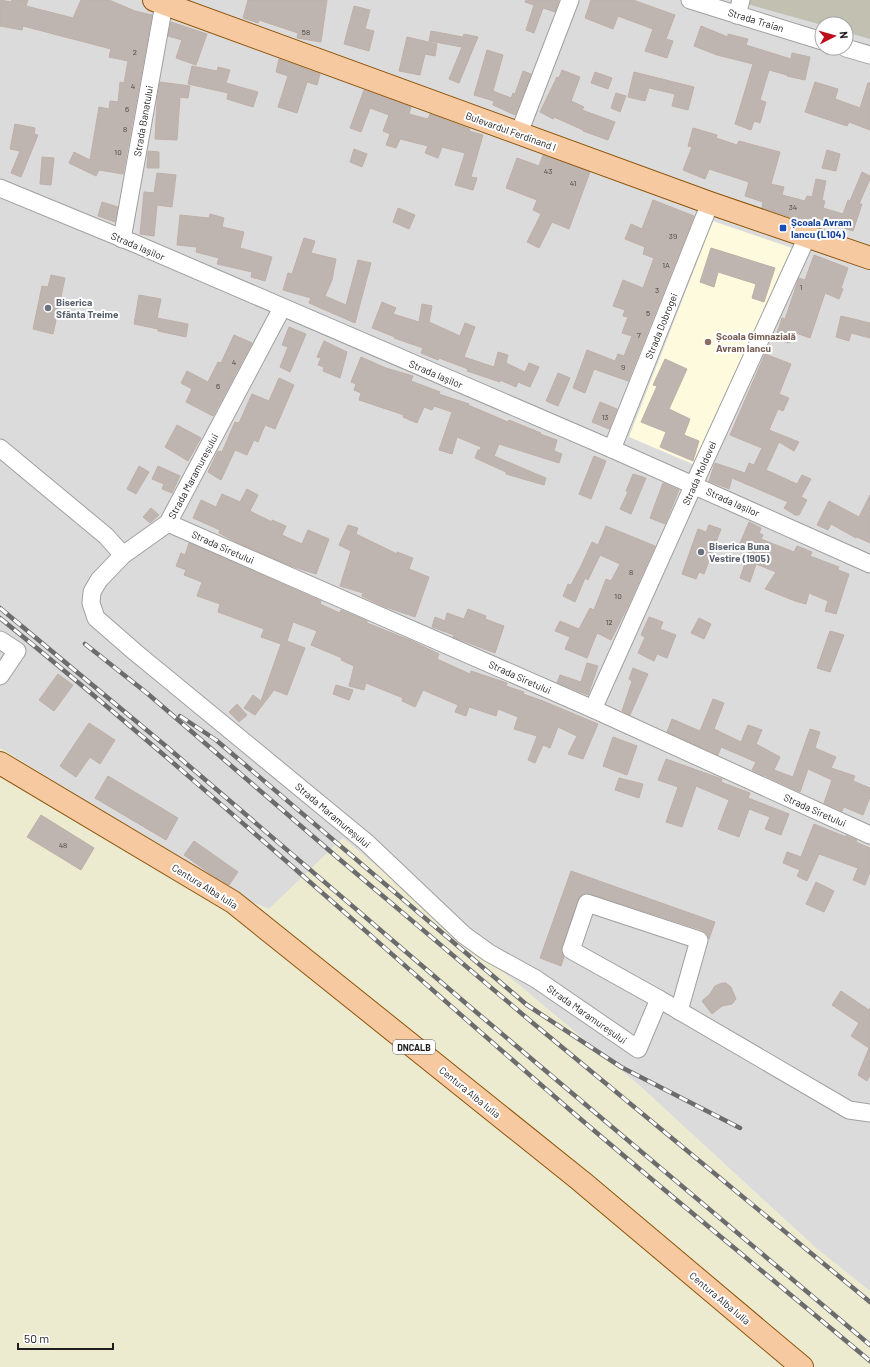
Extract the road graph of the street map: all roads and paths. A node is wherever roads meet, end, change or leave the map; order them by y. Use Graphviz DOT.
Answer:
graph roads {
  1 [pos="570,0"];
  2 [pos="690,0"];
  3 [pos="159,2"];
  4 [pos="739,7"];
  5 [pos="814,38"];
  6 [pos="854,50"];
  7 [pos="870,55"];
  8 [pos="519,133"];
  9 [pos="0,188"];
  10 [pos="710,203"];
  11 [pos="807,237"];
  12 [pos="122,239"];
  13 [pos="870,258"];
  14 [pos="282,308"];
  15 [pos="0,448"];
  16 [pos="612,449"];
  17 [pos="694,484"];
  18 [pos="168,523"];
  19 [pos="123,555"];
  20 [pos="870,564"];
  21 [pos="0,640"];
  22 [pos="0,676"];
  23 [pos="593,710"];
  24 [pos="0,763"];
  25 [pos="870,835"];
  26 [pos="659,999"];
  27 [pos="679,1010"];
  28 [pos="870,1113"];
  29 [pos="802,1367"];
  1 -- 8 [label="street"];
  2 -- 4 [label="street, Strada Traian"];
  3 -- 8 [label="main road, Bulevardul Ferdinand I"];
  3 -- 12 [label="street, Strada Banatului"];
  4 -- 5 [label="street, Strada Traian"];
  6 -- 7 [label="street"];
  8 -- 10 [label="main road, Bulevardul Ferdinand I"];
  9 -- 12 [label="street, Strada Iașilor"];
  10 -- 11 [label="main road, Bulevardul Ferdinand I"];
  10 -- 16 [label="street, Strada Dobrogei"];
  11 -- 13 [label="main road, Bulevardul Ferdinand I"];
  11 -- 17 [label="street, Strada Moldovei"];
  12 -- 14 [label="street, Strada Iașilor"];
  14 -- 16 [label="street, Strada Iașilor"];
  14 -- 18 [label="street, Strada Maramureșului"];
  15 -- 19 [label="street"];
  16 -- 17 [label="street, Strada Iașilor"];
  17 -- 20 [label="street, Strada Iașilor"];
  17 -- 23 [label="street, Strada Moldovei"];
  18 -- 19 [label="street, Strada Maramureșului"];
  18 -- 23 [label="street, Strada Siretului"];
  19 -- 26 [label="street, Strada Maramureșului"];
  21 -- 22 [label="street"];
  23 -- 25 [label="street, Strada Siretului"];
  24 -- 29 [label="main road, Centura Alba Iulia / DNCALB"];
  26 -- 27 [label="street"];
  26 -- 27 [label="street"];
  27 -- 28 [label="street"];
}
